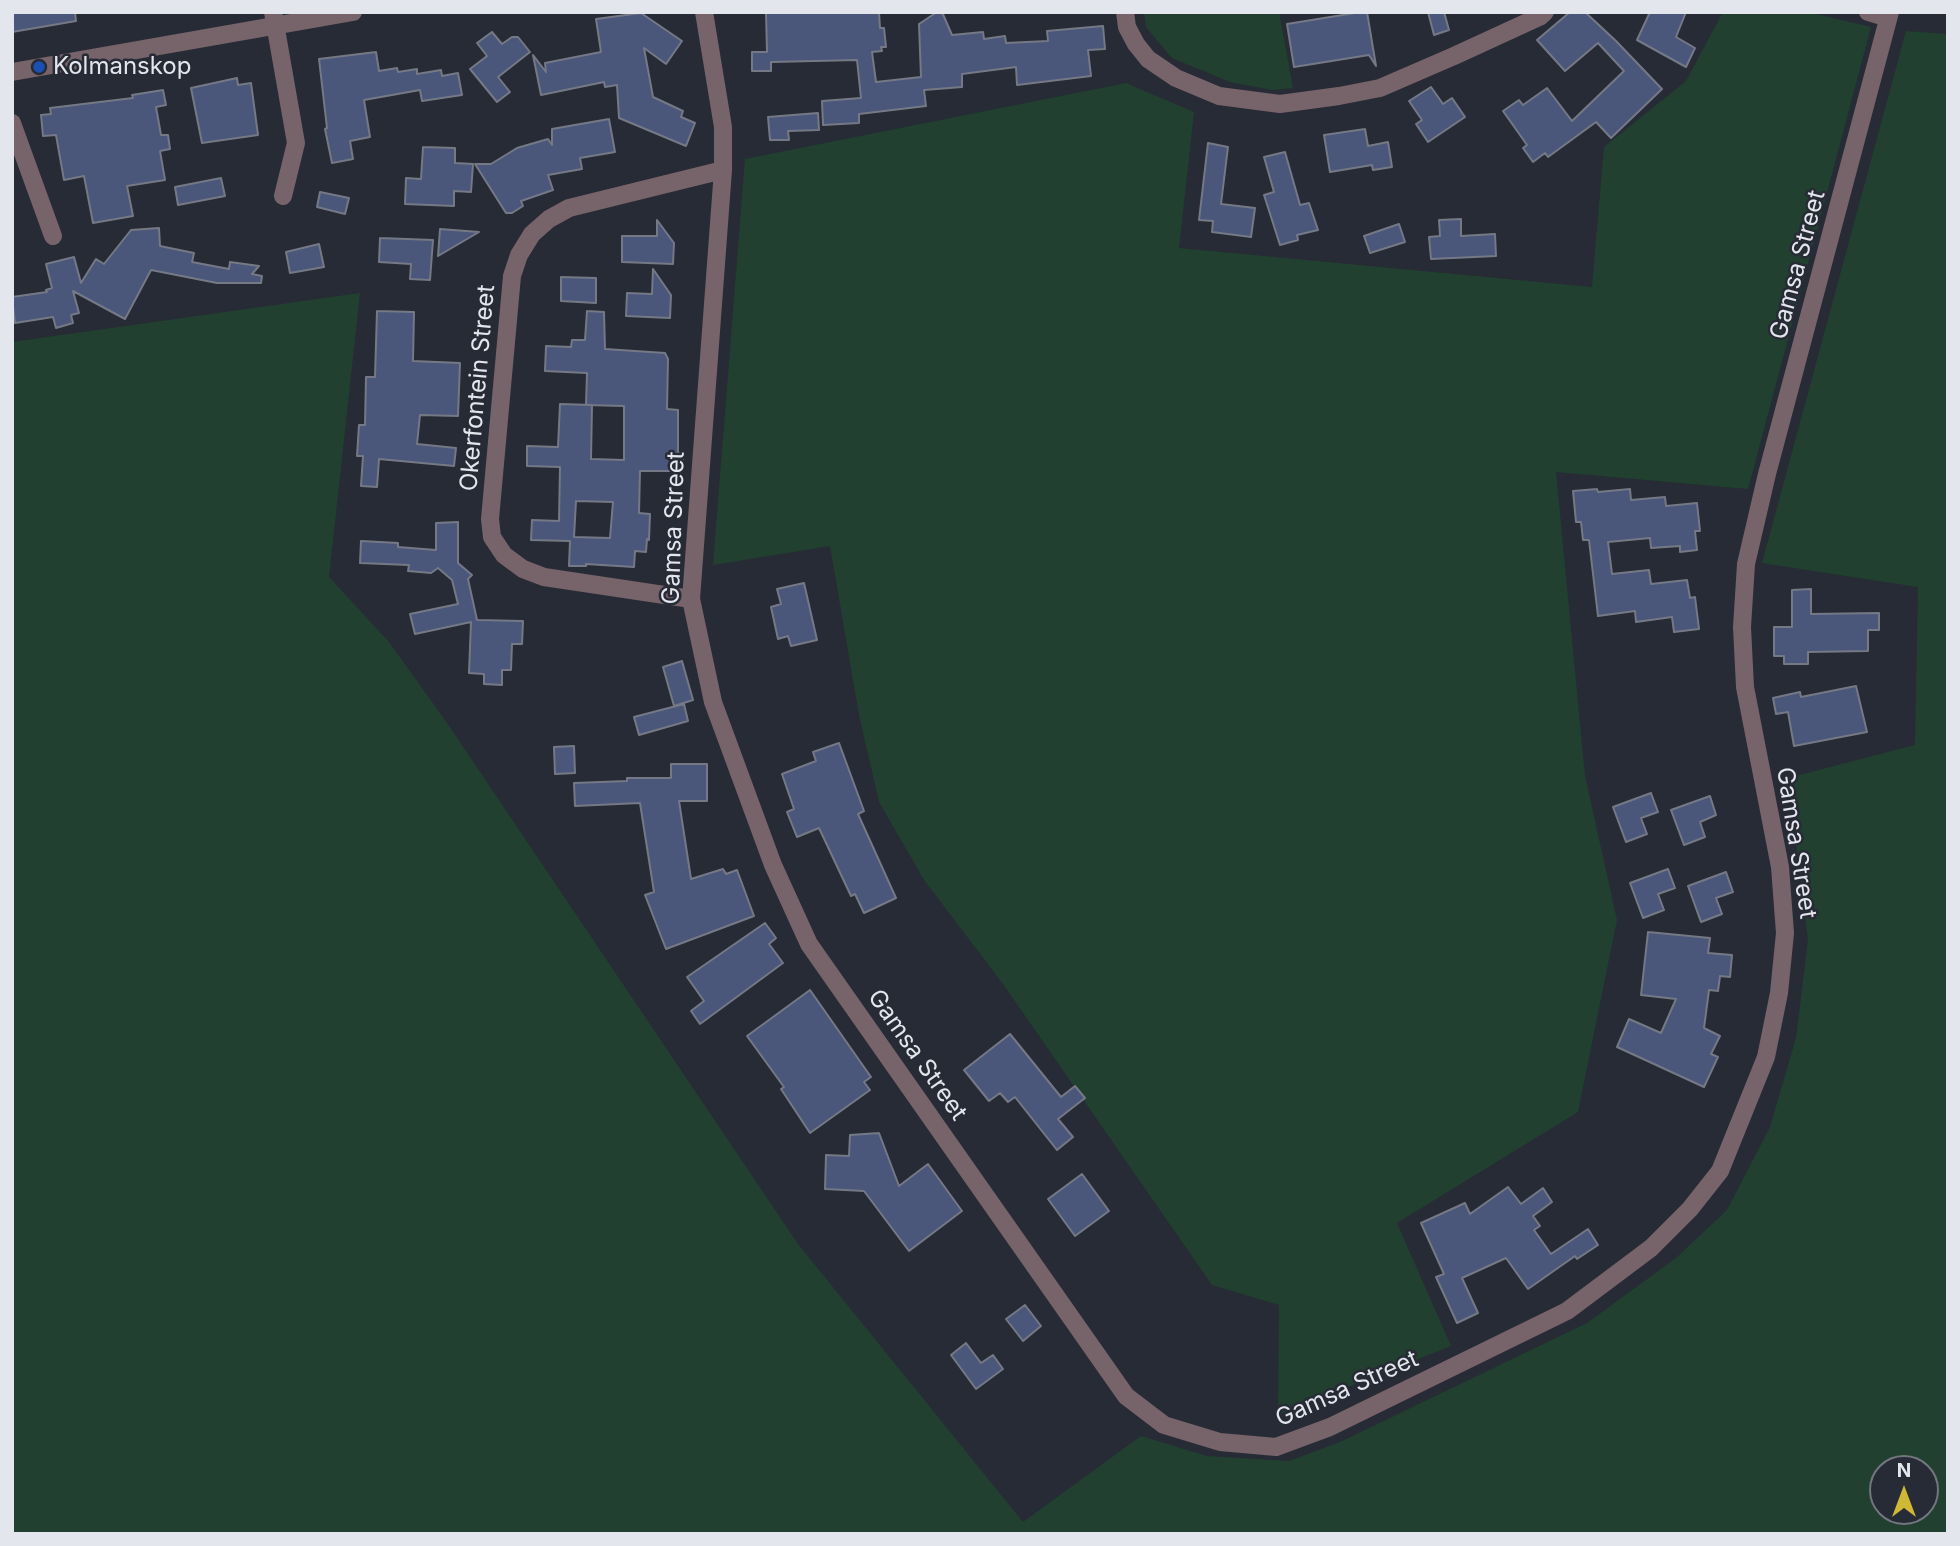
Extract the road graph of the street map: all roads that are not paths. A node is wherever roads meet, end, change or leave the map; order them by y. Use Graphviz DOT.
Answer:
graph roads {
  1 [pos="353,12"];
  2 [pos="704,12"];
  3 [pos="1125,12"];
  4 [pos="1545,12"];
  5 [pos="1868,12"];
  6 [pos="1889,15"];
  7 [pos="274,19"];
  8 [pos="12,72"];
  9 [pos="12,123"];
  10 [pos="723,170"];
  11 [pos="283,196"];
  12 [pos="53,236"];
  13 [pos="691,599"];
  1 -- 7 [label="street"];
  2 -- 10 [label="street, Gamsa Street"];
  3 -- 4 [label="street"];
  5 -- 6 [label="street"];
  6 -- 13 [label="street, Gamsa Street"];
  7 -- 8 [label="street"];
  7 -- 11 [label="street"];
  9 -- 12 [label="street"];
  10 -- 13 [label="street, Gamsa Street"];
  10 -- 13 [label="street, Okerfontein Street"];
}
